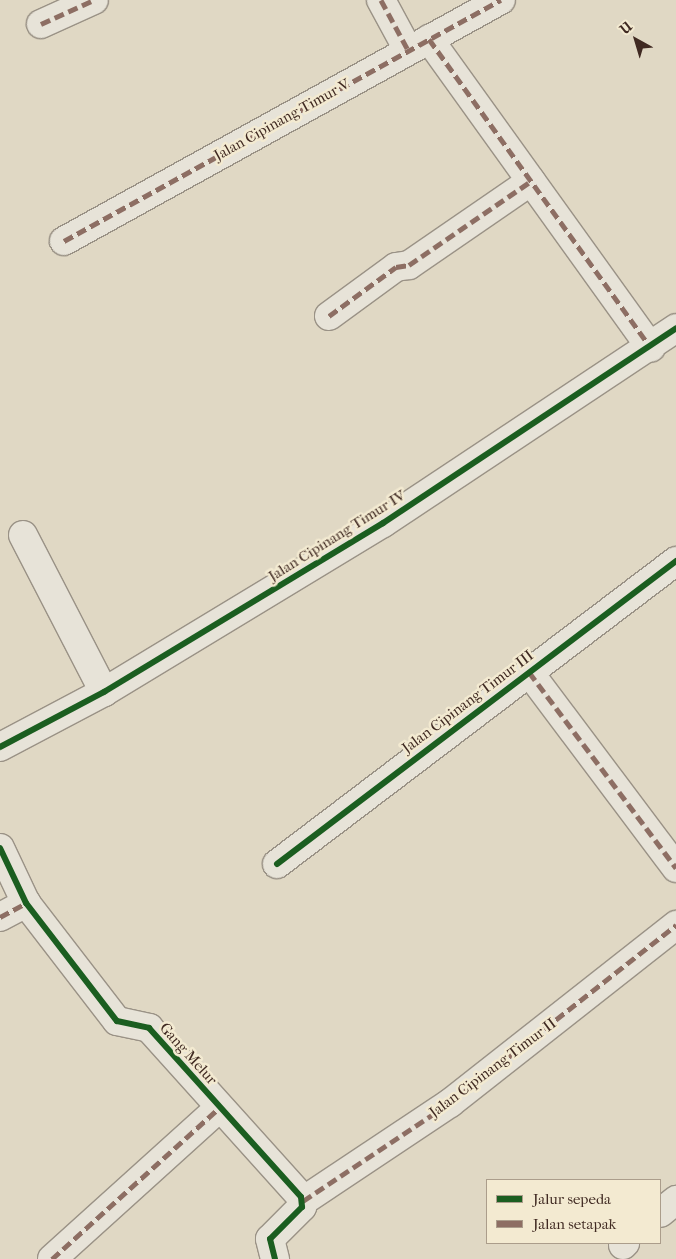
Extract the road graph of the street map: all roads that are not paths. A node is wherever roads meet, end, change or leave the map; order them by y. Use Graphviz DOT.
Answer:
graph roads {
  1 [pos="94,0"];
  2 [pos="381,0"];
  3 [pos="501,0"];
  4 [pos="41,24"];
  5 [pos="418,44"];
  6 [pos="531,181"];
  7 [pos="64,241"];
  8 [pos="330,316"];
  9 [pos="676,328"];
  10 [pos="651,348"];
  11 [pos="23,535"];
  12 [pos="676,562"];
  13 [pos="529,672"];
  14 [pos="104,692"];
  15 [pos="0,747"];
  16 [pos="0,848"];
  17 [pos="276,864"];
  18 [pos="676,868"];
  19 [pos="26,902"];
  20 [pos="0,916"];
  21 [pos="676,925"];
  22 [pos="219,1108"];
  23 [pos="676,1200"];
  24 [pos="303,1201"];
  25 [pos="661,1213"];
  26 [pos="52,1259"];
  27 [pos="275,1259"];
  1 -- 4 [label="street"];
  2 -- 5 [label="street"];
  3 -- 5 [label="street, Jalan Cipinang Timur V"];
  5 -- 6 [label="street"];
  5 -- 7 [label="street, Jalan Cipinang Timur V"];
  6 -- 8 [label="street"];
  6 -- 10 [label="street"];
  9 -- 10 [label="street, Jalan Cipinang Timur IV"];
  10 -- 14 [label="street, Jalan Cipinang Timur IV"];
  11 -- 14 [label="street"];
  12 -- 13 [label="street, Jalan Cipinang Timur III"];
  13 -- 17 [label="street, Jalan Cipinang Timur III"];
  13 -- 18 [label="street"];
  14 -- 15 [label="street, Jalan Cipinang Timur IV"];
  16 -- 19 [label="street, Gang Melur"];
  19 -- 20 [label="street"];
  19 -- 22 [label="street, Gang Melur"];
  21 -- 24 [label="street, Jalan Cipinang Timur II"];
  22 -- 24 [label="street, Gang Melur"];
  22 -- 26 [label="street"];
  23 -- 25 [label="street"];
  24 -- 27 [label="street"];
}
